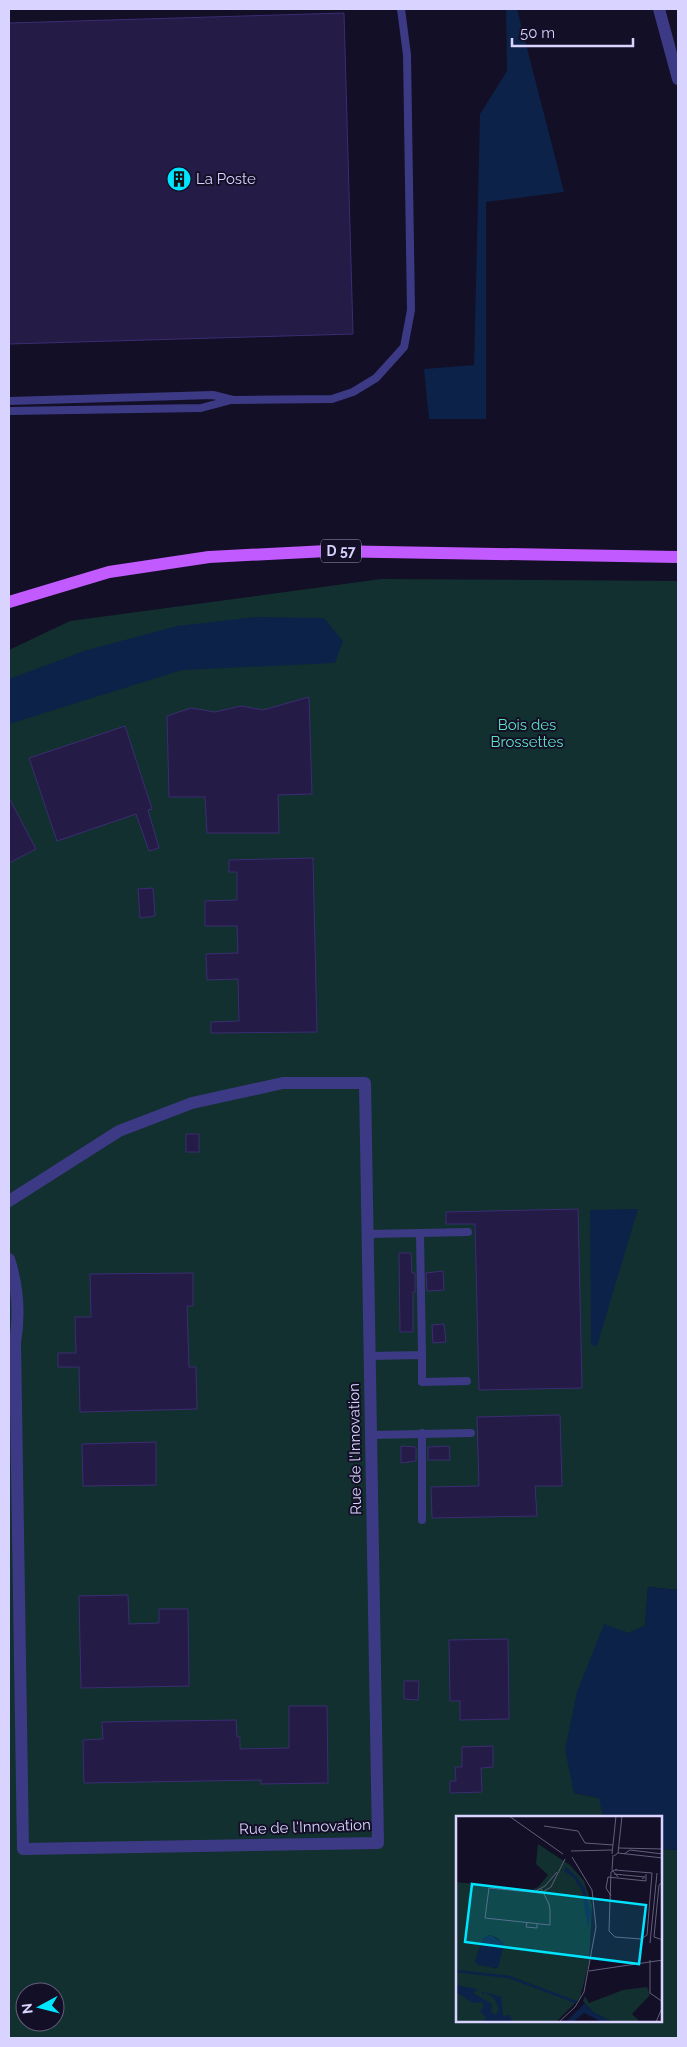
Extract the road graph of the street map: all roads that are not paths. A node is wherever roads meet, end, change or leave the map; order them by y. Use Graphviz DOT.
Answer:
graph roads {
  1 [pos="401,9"];
  2 [pos="659,9"];
  3 [pos="678,79"];
  4 [pos="233,400"];
  5 [pos="9,401"];
  6 [pos="9,412"];
  7 [pos="678,557"];
  8 [pos="9,602"];
  9 [pos="9,1201"];
  10 [pos="468,1232"];
  11 [pos="420,1233"];
  12 [pos="367,1234"];
  13 [pos="9,1258"];
  14 [pos="9,1330"];
  15 [pos="15,1343"];
  16 [pos="422,1355"];
  17 [pos="369,1356"];
  18 [pos="468,1381"];
  19 [pos="422,1433"];
  20 [pos="472,1433"];
  21 [pos="370,1435"];
  22 [pos="422,1520"];
  1 -- 4 [label="lane"];
  2 -- 3 [label="street"];
  4 -- 5 [label="lane"];
  4 -- 6 [label="lane"];
  7 -- 8 [label="main road, D 57"];
  9 -- 12 [label="street, Rue de l'Innovation"];
  10 -- 11 [label="lane"];
  11 -- 12 [label="lane"];
  11 -- 16 [label="lane"];
  12 -- 17 [label="street, Rue de l'Innovation"];
  13 -- 15 [label="street"];
  14 -- 15 [label="street"];
  15 -- 21 [label="street, Rue de l'Innovation"];
  16 -- 17 [label="lane"];
  16 -- 18 [label="lane"];
  17 -- 21 [label="street, Rue de l'Innovation"];
  19 -- 20 [label="lane"];
  19 -- 21 [label="lane"];
  19 -- 22 [label="lane"];
}
